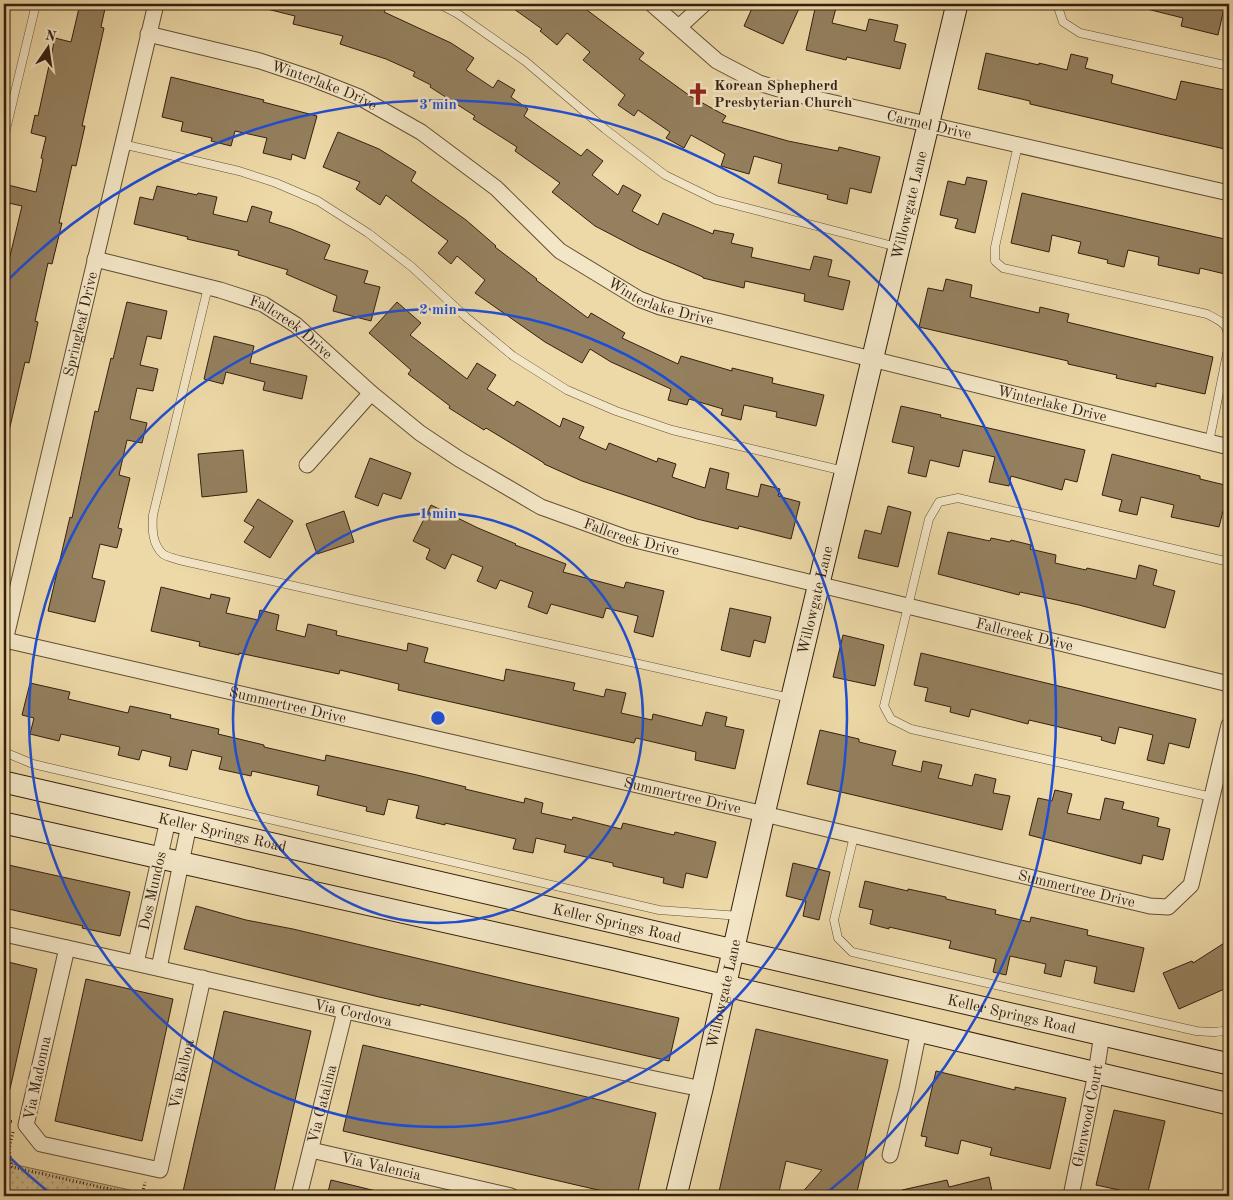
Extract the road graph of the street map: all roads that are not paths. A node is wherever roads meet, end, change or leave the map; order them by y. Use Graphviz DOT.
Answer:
graph roads {
  1 [pos="36,4"];
  2 [pos="156,4"];
  3 [pos="439,4"];
  4 [pos="652,4"];
  5 [pos="704,4"];
  6 [pos="1057,4"];
  7 [pos="953,5"];
  8 [pos="679,27"];
  9 [pos="148,34"];
  10 [pos="1229,66"];
  11 [pos="928,124"];
  12 [pos="4,138"];
  13 [pos="122,144"];
  14 [pos="1018,145"];
  15 [pos="1229,193"];
  16 [pos="898,248"];
  17 [pos="96,259"];
  18 [pos="208,287"];
  19 [pos="872,359"];
  20 [pos="371,393"];
  21 [pos="1208,442"];
  22 [pos="1229,447"];
  23 [pos="307,465"];
  24 [pos="846,471"];
  25 [pos="1229,562"];
  26 [pos="819,585"];
  27 [pos="908,607"];
  28 [pos="4,642"];
  29 [pos="1229,684"];
  30 [pos="792,698"];
  31 [pos="1229,725"];
  32 [pos="4,752"];
  33 [pos="4,782"];
  34 [pos="1212,797"];
  35 [pos="764,814"];
  36 [pos="178,822"];
  37 [pos="4,823"];
  38 [pos="854,836"];
  39 [pos="160,858"];
  40 [pos="181,862"];
  41 [pos="742,916"];
  42 [pos="4,934"];
  43 [pos="67,948"];
  44 [pos="734,950"];
  45 [pos="136,963"];
  46 [pos="159,968"];
  47 [pos="203,978"];
  48 [pos="726,985"];
  49 [pos="345,1012"];
  50 [pos="1229,1028"];
  51 [pos="919,1030"];
  52 [pos="1102,1034"];
  53 [pos="1229,1064"];
  54 [pos="1096,1073"];
  55 [pos="702,1089"];
  56 [pos="1229,1104"];
  57 [pos="311,1150"];
  58 [pos="890,1155"];
  59 [pos="160,1170"];
  60 [pos="299,1196"];
  61 [pos="511,1196"];
  62 [pos="676,1196"];
  63 [pos="1071,1196"];
  1 -- 12 [label="lane"];
  2 -- 9 [label="street, Springleaf Drive"];
  3 -- 16 [label="lane"];
  4 -- 8 [label="street, Carmel Drive"];
  5 -- 8 [label="street"];
  6 -- 10 [label="lane"];
  7 -- 11 [label="main road, Willowgate Lane"];
  8 -- 11 [label="street, Carmel Drive"];
  9 -- 13 [label="street, Springleaf Drive"];
  9 -- 19 [label="street, Winterlake Drive"];
  11 -- 14 [label="street, Carmel Drive"];
  11 -- 16 [label="main road, Willowgate Lane"];
  13 -- 17 [label="street, Springleaf Drive"];
  13 -- 24 [label="lane"];
  14 -- 15 [label="street, Carmel Drive"];
  14 -- 21 [label="lane"];
  16 -- 19 [label="main road, Willowgate Lane"];
  17 -- 18 [label="street, Fallcreek Drive"];
  17 -- 28 [label="street, Springleaf Drive"];
  18 -- 20 [label="street, Fallcreek Drive"];
  18 -- 30 [label="lane"];
  19 -- 21 [label="street, Winterlake Drive"];
  19 -- 24 [label="main road, Willowgate Lane"];
  20 -- 23 [label="street"];
  20 -- 26 [label="street, Fallcreek Drive"];
  21 -- 22 [label="street, Winterlake Drive"];
  24 -- 26 [label="main road, Willowgate Lane"];
  25 -- 27 [label="lane"];
  26 -- 27 [label="street, Fallcreek Drive"];
  26 -- 30 [label="main road, Willowgate Lane"];
  27 -- 29 [label="street, Fallcreek Drive"];
  27 -- 34 [label="lane"];
  28 -- 35 [label="street, Summertree Drive"];
  30 -- 35 [label="main road, Willowgate Lane"];
  31 -- 34 [label="street, Summertree Drive"];
  32 -- 41 [label="lane"];
  33 -- 36 [label="main road, Keller Springs Road"];
  34 -- 38 [label="street, Summertree Drive"];
  35 -- 38 [label="street, Summertree Drive"];
  35 -- 41 [label="main road, Willowgate Lane"];
  36 -- 39 [label="street, Dos Mundos"];
  36 -- 40 [label="street, Dos Mundos"];
  36 -- 44 [label="main road, Keller Springs Road"];
  37 -- 39 [label="main road"];
  38 -- 50 [label="lane"];
  39 -- 40 [label="main road"];
  39 -- 45 [label="street, Dos Mundos"];
  40 -- 46 [label="street, Dos Mundos"];
  40 -- 48 [label="main road"];
  41 -- 44 [label="main road, Willowgate Lane"];
  42 -- 43 [label="street, Via Cordova"];
  43 -- 45 [label="street, Via Cordova"];
  43 -- 59 [label="street, Via Madonna"];
  44 -- 48 [label="main road, Willowgate Lane"];
  44 -- 52 [label="main road, Keller Springs Road"];
  45 -- 46 [label="street, Via Cordova"];
  46 -- 47 [label="street, Via Cordova"];
  47 -- 49 [label="street, Via Cordova"];
  47 -- 59 [label="street, Via Balboa"];
  48 -- 51 [label="main road"];
  48 -- 55 [label="main road, Willowgate Lane"];
  49 -- 55 [label="street, Via Cordova"];
  49 -- 57 [label="street, Via Catalina"];
  51 -- 54 [label="main road"];
  51 -- 58 [label="street"];
  52 -- 53 [label="main road, Keller Springs Road"];
  52 -- 54 [label="street, Glenwood Court"];
  54 -- 56 [label="main road"];
  54 -- 63 [label="street, Glenwood Court"];
  55 -- 62 [label="main road, Willowgate Lane"];
  57 -- 60 [label="street, Via Catalina"];
  57 -- 61 [label="street, Via Valencia"];
}
